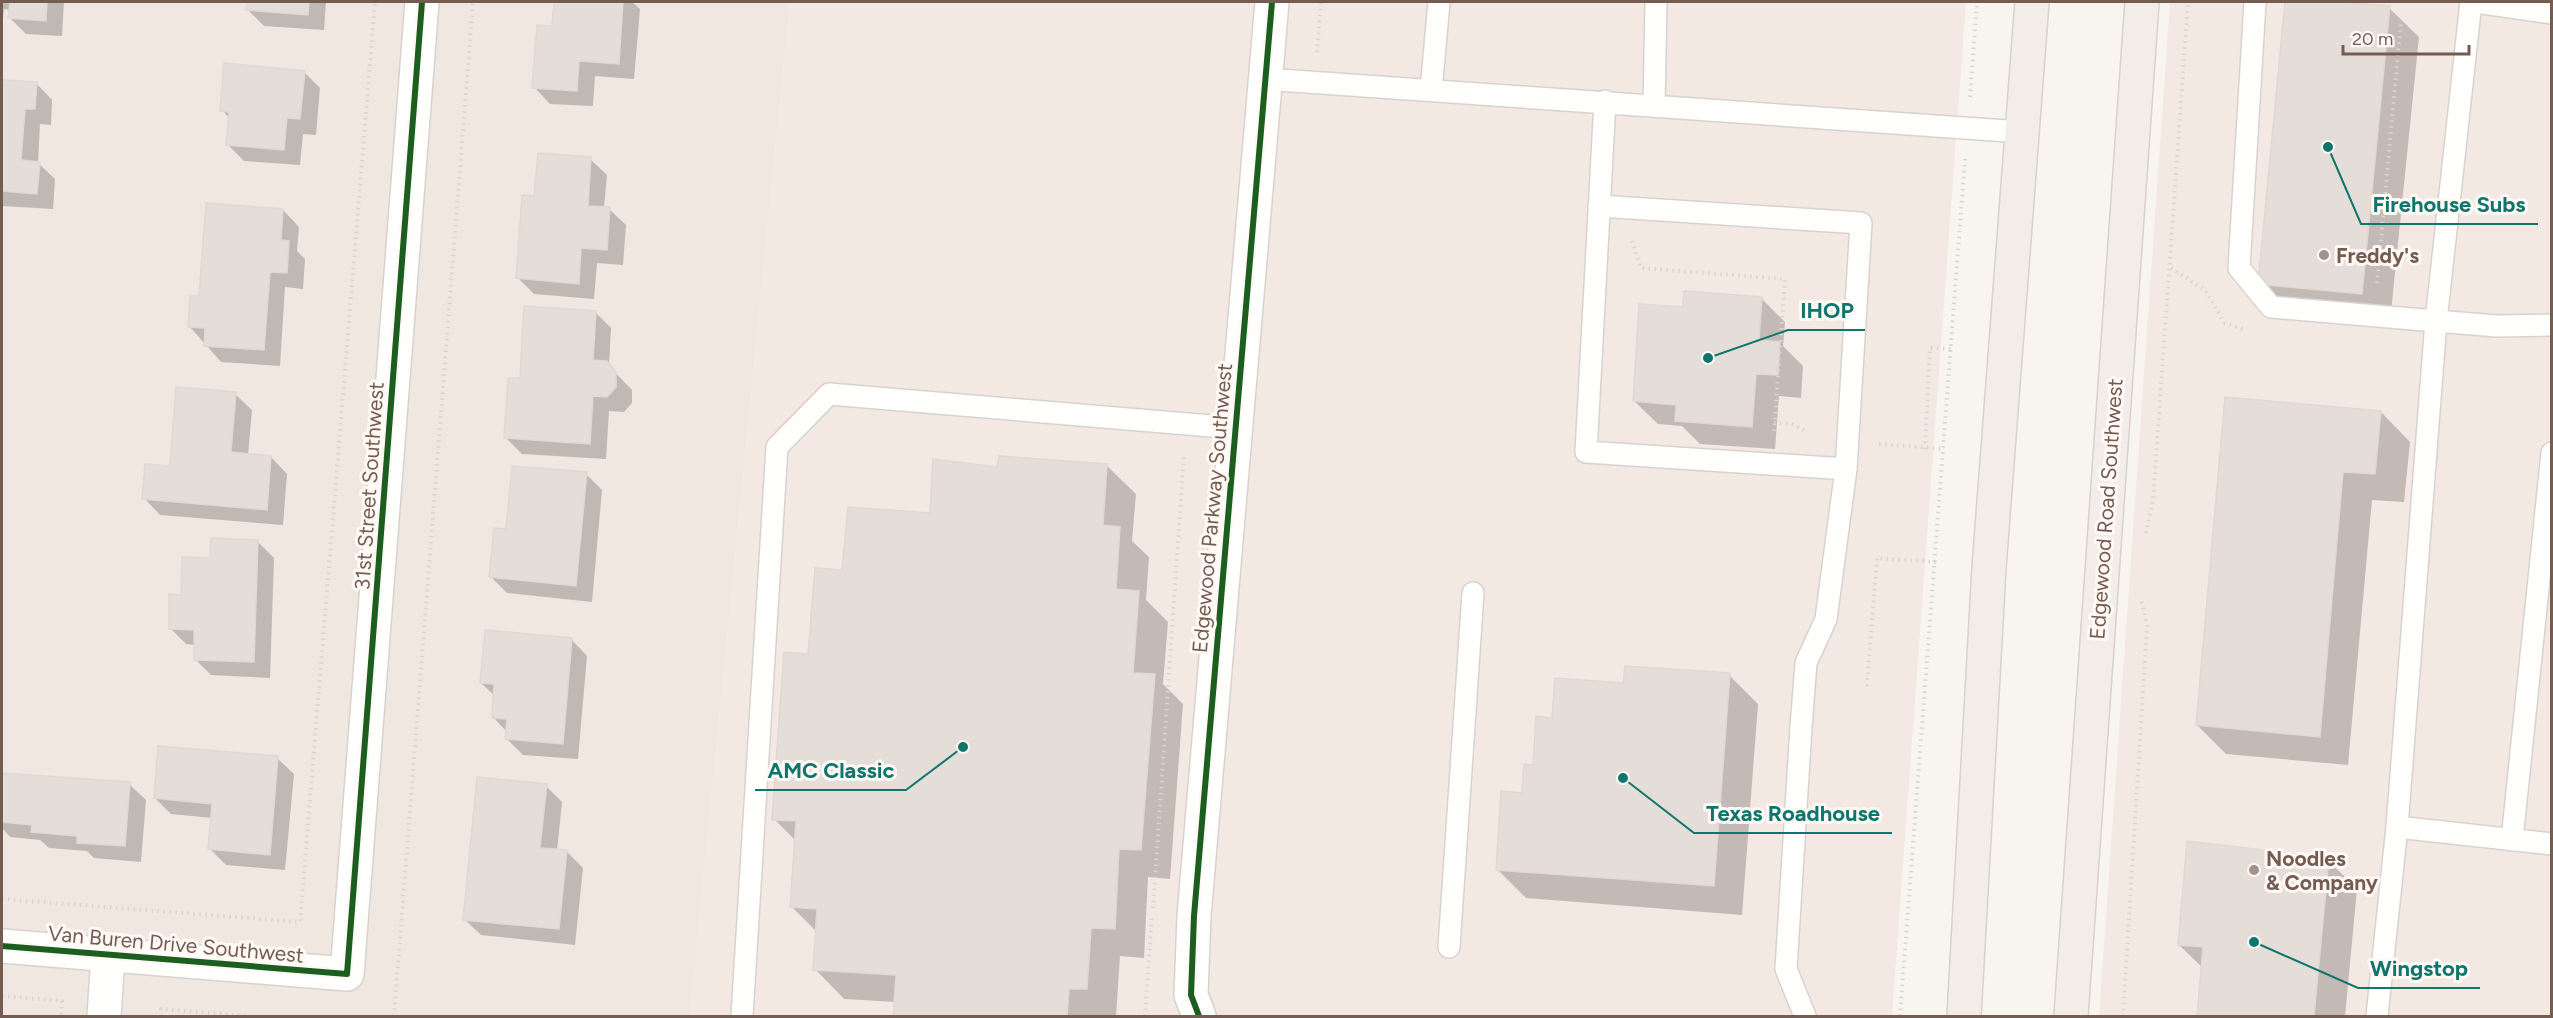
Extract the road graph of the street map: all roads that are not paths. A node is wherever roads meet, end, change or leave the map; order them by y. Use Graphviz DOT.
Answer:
graph roads {
  1 [pos="422,2"];
  2 [pos="1272,2"];
  3 [pos="1439,2"];
  4 [pos="1656,2"];
  5 [pos="2032,2"];
  6 [pos="2142,2"];
  7 [pos="2255,2"];
  8 [pos="2471,2"];
  9 [pos="2476,2"];
  10 [pos="2552,13"];
  11 [pos="1265,79"];
  12 [pos="1431,90"];
  13 [pos="1605,101"];
  14 [pos="1654,105"];
  15 [pos="2022,132"];
  16 [pos="1609,207"];
  17 [pos="2436,321"];
  18 [pos="2552,325"];
  19 [pos="1235,428"];
  20 [pos="2552,453"];
  21 [pos="1846,469"];
  22 [pos="1473,593"];
  23 [pos="2397,827"];
  24 [pos="2512,840"];
  25 [pos="2552,844"];
  26 [pos="2,946"];
  27 [pos="1449,947"];
  28 [pos="108,956"];
  29 [pos="347,974"];
  30 [pos="104,1017"];
  31 [pos="742,1017"];
  32 [pos="1200,1017"];
  33 [pos="1805,1017"];
  34 [pos="1964,1017"];
  35 [pos="2071,1017"];
  36 [pos="2378,1017"];
  1 -- 29 [label="street, 31st Street Southwest"];
  2 -- 11 [label="street, Edgewood Parkway Southwest"];
  3 -- 12 [label="lane"];
  4 -- 14 [label="lane"];
  5 -- 15 [label="main road"];
  6 -- 35 [label="main road, Edgewood Road Southwest"];
  7 -- 17 [label="lane"];
  8 -- 17 [label="lane"];
  9 -- 10 [label="lane"];
  11 -- 12 [label="lane"];
  11 -- 19 [label="street, Edgewood Parkway Southwest"];
  12 -- 13 [label="lane"];
  13 -- 14 [label="lane"];
  13 -- 16 [label="lane"];
  14 -- 15 [label="lane"];
  15 -- 34 [label="main road"];
  16 -- 21 [label="lane"];
  16 -- 21 [label="lane"];
  17 -- 18 [label="lane"];
  17 -- 23 [label="lane"];
  19 -- 31 [label="lane"];
  19 -- 32 [label="street, Edgewood Parkway Southwest"];
  20 -- 24 [label="lane"];
  21 -- 33 [label="lane"];
  22 -- 27 [label="lane"];
  23 -- 24 [label="lane"];
  23 -- 36 [label="lane"];
  24 -- 25 [label="lane"];
  26 -- 28 [label="street, Van Buren Drive Southwest"];
  28 -- 29 [label="street, Van Buren Drive Southwest"];
  28 -- 30 [label="street"];
}
